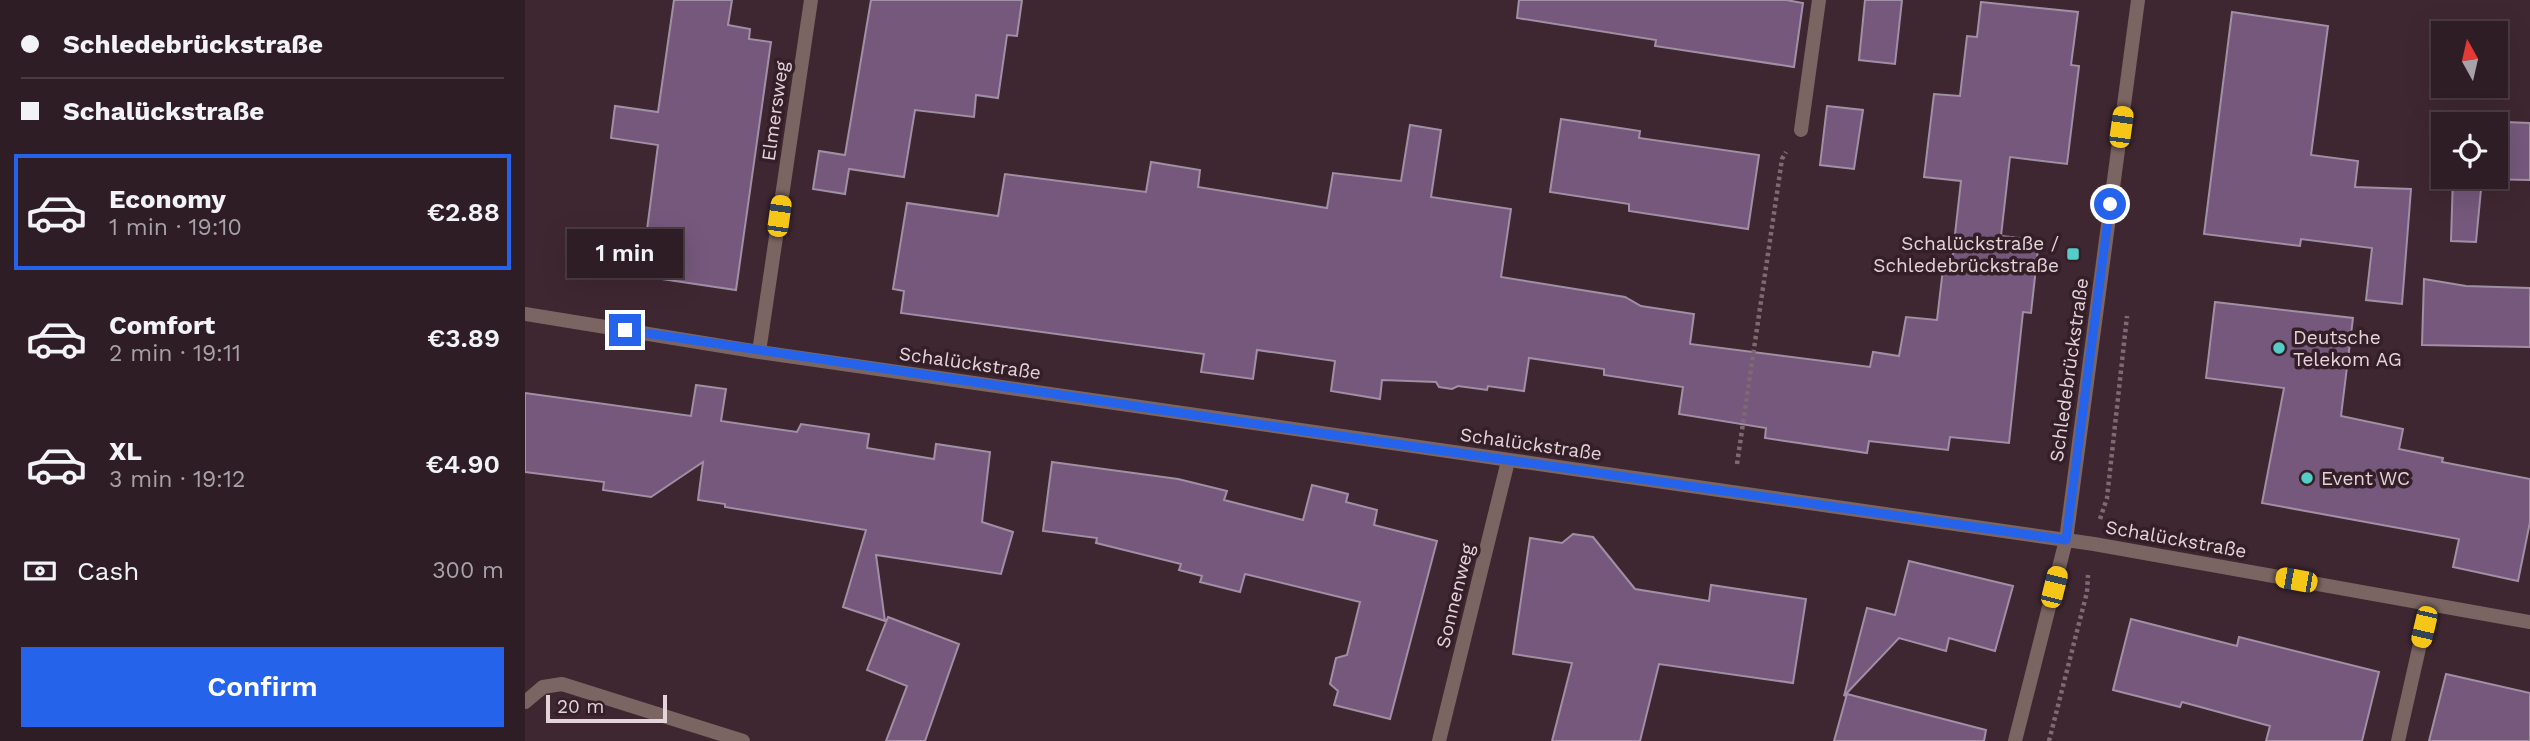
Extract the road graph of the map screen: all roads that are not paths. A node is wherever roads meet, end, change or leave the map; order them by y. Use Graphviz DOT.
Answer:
graph roads {
  1 [pos="811,0"];
  2 [pos="1819,0"];
  3 [pos="2138,0"];
  4 [pos="1801,130"];
  5 [pos="525,314"];
  6 [pos="759,352"];
  7 [pos="1508,461"];
  8 [pos="2066,540"];
  9 [pos="2430,604"];
  10 [pos="2530,622"];
  11 [pos="525,702"];
  12 [pos="743,741"];
  13 [pos="1439,741"];
  14 [pos="2015,741"];
  15 [pos="2397,741"];
  1 -- 6 [label="street, Elmersweg"];
  2 -- 4 [label="street"];
  3 -- 8 [label="street, Schledebrückstraße"];
  5 -- 6 [label="street, Schalückstraße"];
  6 -- 7 [label="street, Schalückstraße"];
  7 -- 8 [label="street, Schalückstraße"];
  7 -- 13 [label="street, Sonnenweg"];
  8 -- 9 [label="street, Schalückstraße"];
  8 -- 14 [label="street, Schledebrückstraße"];
  9 -- 10 [label="street, Schalückstraße"];
  9 -- 15 [label="street"];
  11 -- 12 [label="street"];
}
